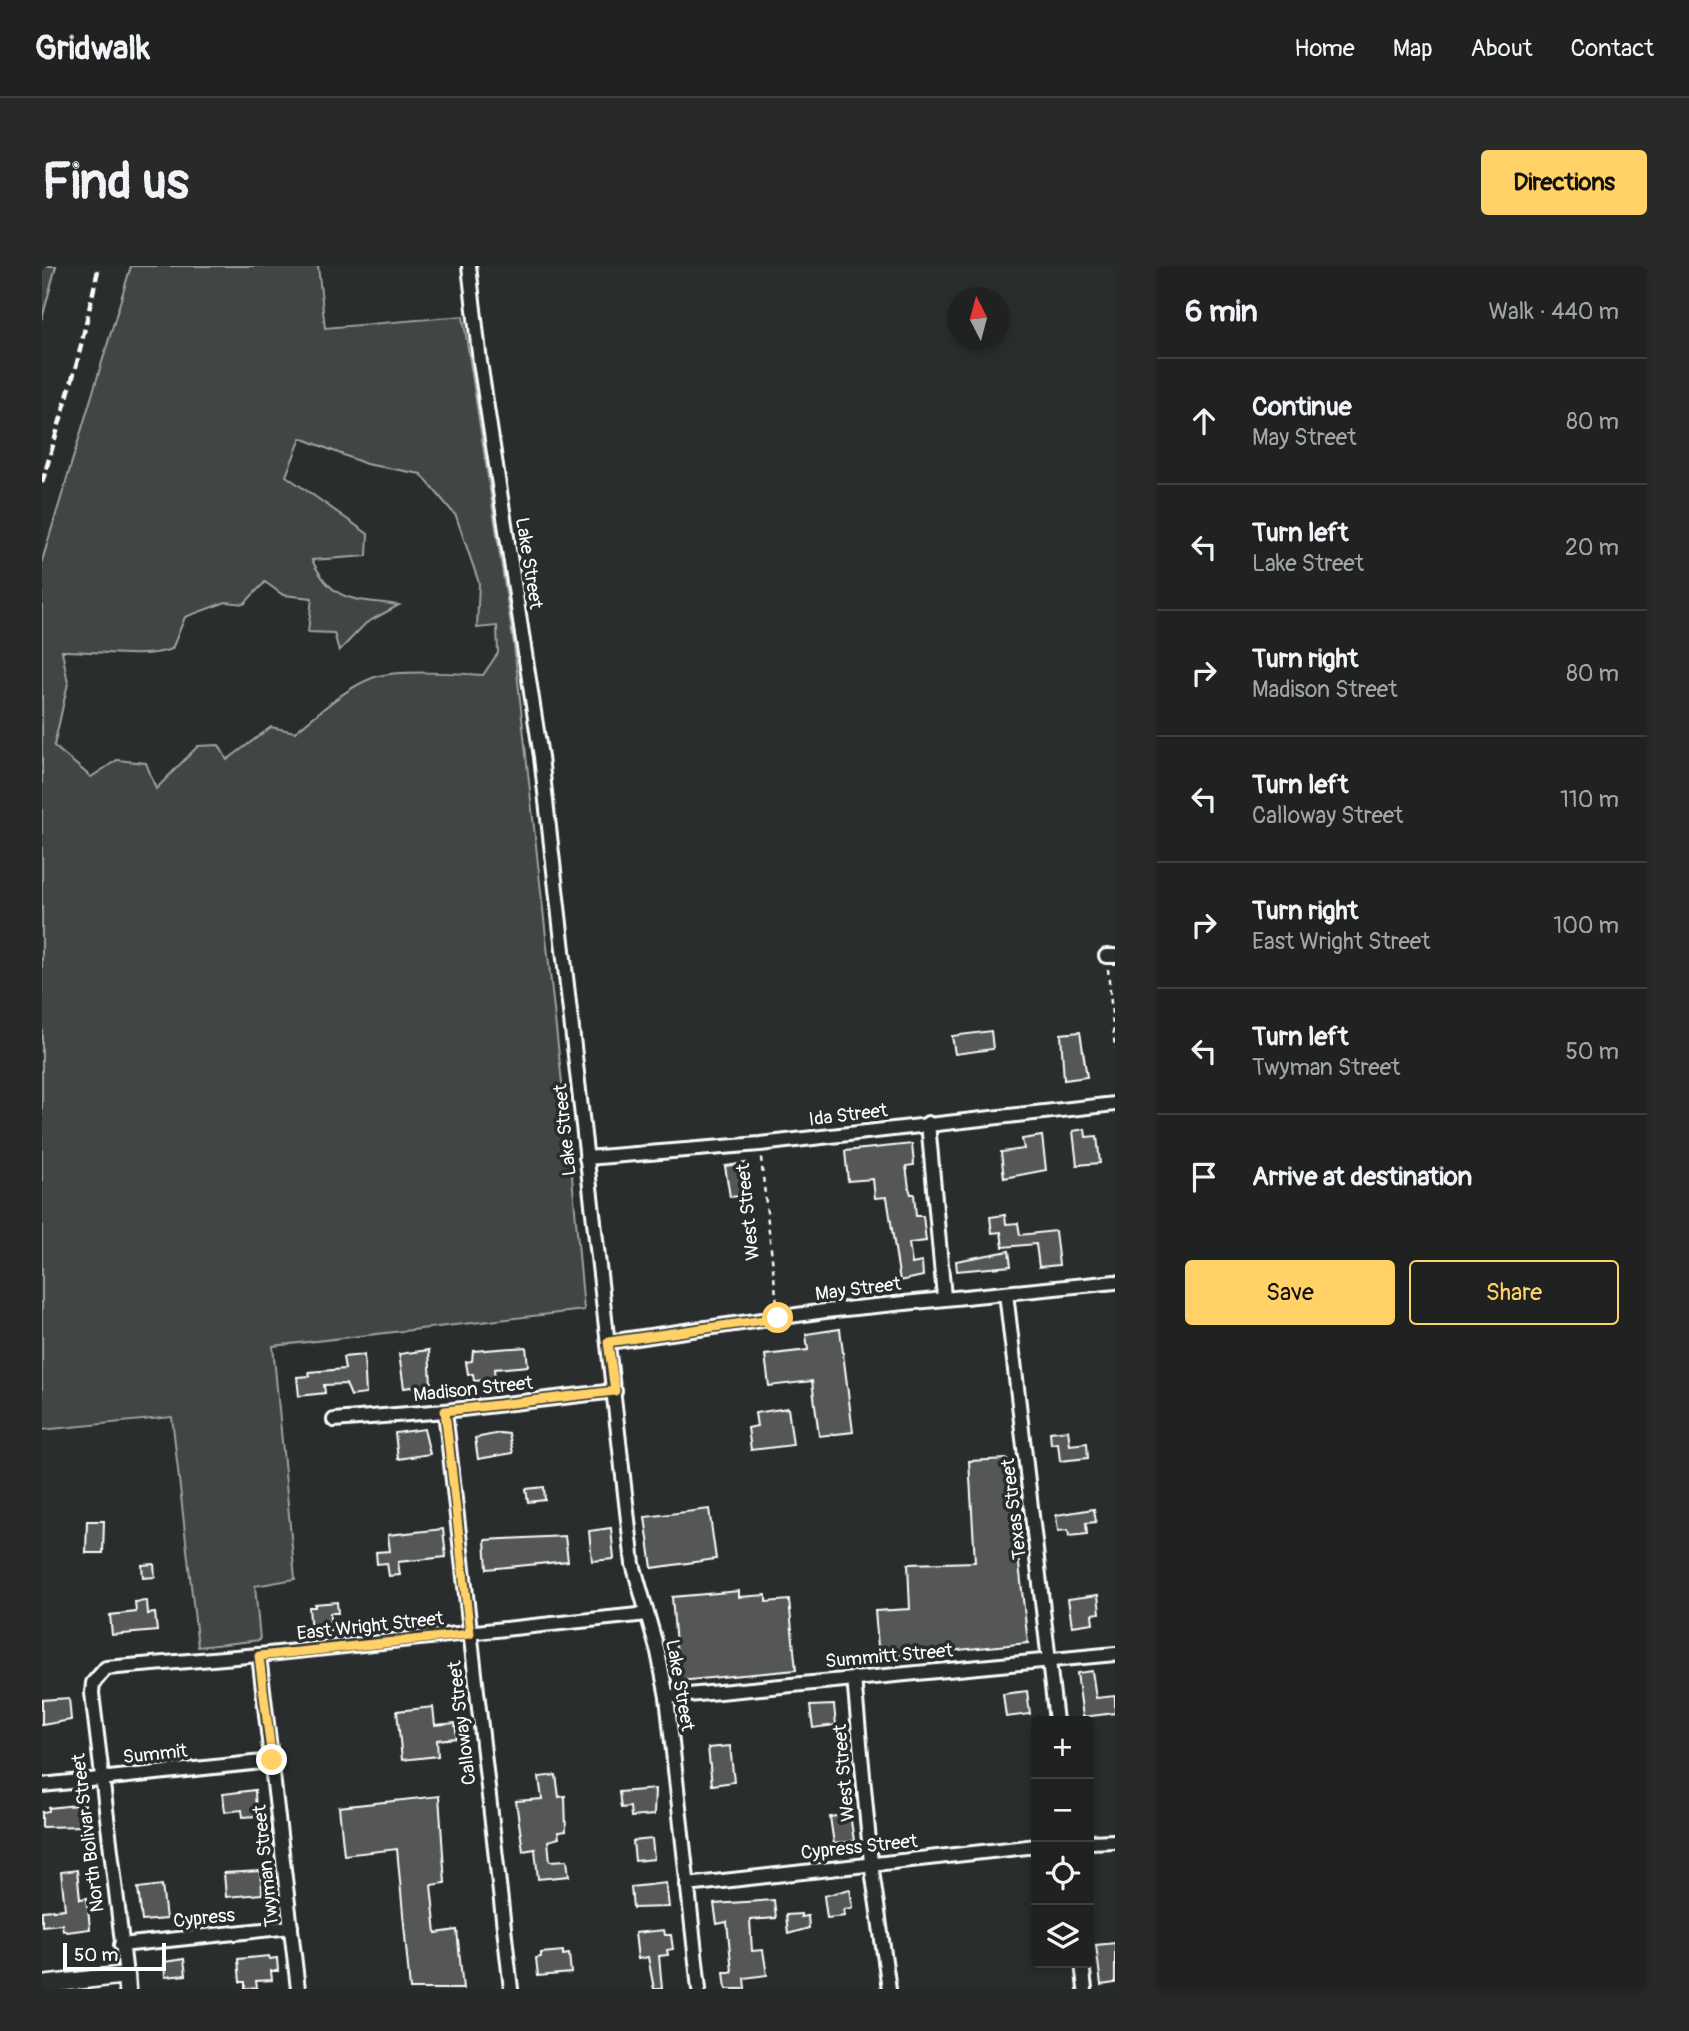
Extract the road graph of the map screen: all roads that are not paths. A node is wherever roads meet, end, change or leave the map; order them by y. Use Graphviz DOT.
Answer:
graph roads {
  1 [pos="468,266"];
  2 [pos="1115,1104"];
  3 [pos="928,1124"];
  4 [pos="586,1158"];
  5 [pos="1115,1282"];
  6 [pos="1006,1293"];
  7 [pos="944,1297"];
  8 [pos="608,1342"];
  9 [pos="615,1391"];
  10 [pos="445,1411"];
  11 [pos="334,1420"];
  12 [pos="647,1614"];
  13 [pos="470,1634"];
  14 [pos="1115,1654"];
  15 [pos="259,1656"];
  16 [pos="1049,1660"];
  17 [pos="99,1674"];
  18 [pos="854,1678"];
  19 [pos="667,1697"];
  20 [pos="1055,1716"];
  21 [pos="272,1760"];
  22 [pos="102,1778"];
  23 [pos="42,1785"];
  24 [pos="1115,1841"];
  25 [pos="1094,1842"];
  26 [pos="1031,1847"];
  27 [pos="871,1863"];
  28 [pos="687,1885"];
  29 [pos="291,1927"];
  30 [pos="121,1945"];
  31 [pos="1083,1968"];
  32 [pos="127,1982"];
  33 [pos="42,1985"];
  34 [pos="298,1989"];
  35 [pos="511,1989"];
  36 [pos="699,1989"];
  37 [pos="889,1989"];
  38 [pos="1085,1989"];
  1 -- 4 [label="street, Lake Street"];
  2 -- 3 [label="street, Ida Street"];
  3 -- 4 [label="street, Ida Street"];
  3 -- 7 [label="street"];
  4 -- 8 [label="street, Lake Street"];
  5 -- 6 [label="street, May Street"];
  6 -- 7 [label="street, May Street"];
  6 -- 16 [label="street, Texas Street"];
  7 -- 8 [label="street, May Street"];
  8 -- 9 [label="street, Lake Street"];
  9 -- 10 [label="street, Madison Street"];
  9 -- 12 [label="street, Lake Street"];
  10 -- 11 [label="street, Madison Street"];
  10 -- 13 [label="street, Calloway Street"];
  12 -- 13 [label="street, East Wright Street"];
  12 -- 19 [label="street, Lake Street"];
  13 -- 15 [label="street, East Wright Street"];
  13 -- 35 [label="street, Calloway Street"];
  14 -- 16 [label="street, Summitt Street"];
  15 -- 17 [label="street, East Wright Street"];
  15 -- 21 [label="street, Twyman Street"];
  16 -- 18 [label="street, Summitt Street"];
  16 -- 20 [label="street, Texas Street"];
  17 -- 22 [label="street, North Bolivar Street"];
  18 -- 19 [label="street, Summitt Street"];
  18 -- 27 [label="street, West Street"];
  19 -- 28 [label="street, Lake Street"];
  21 -- 22 [label="street, Summit"];
  21 -- 29 [label="street, Twyman Street"];
  22 -- 23 [label="street, Summit"];
  22 -- 30 [label="street, North Bolivar Street"];
  24 -- 25 [label="street"];
  26 -- 27 [label="street, Cypress Street"];
  27 -- 28 [label="street, Cypress Street"];
  27 -- 37 [label="street, West Street"];
  28 -- 36 [label="street, Lake Street"];
  29 -- 30 [label="street, Cypress"];
  29 -- 34 [label="street, Twyman Street"];
  30 -- 32 [label="street, North Bolivar Street"];
  31 -- 38 [label="street"];
  32 -- 33 [label="street"];
}
